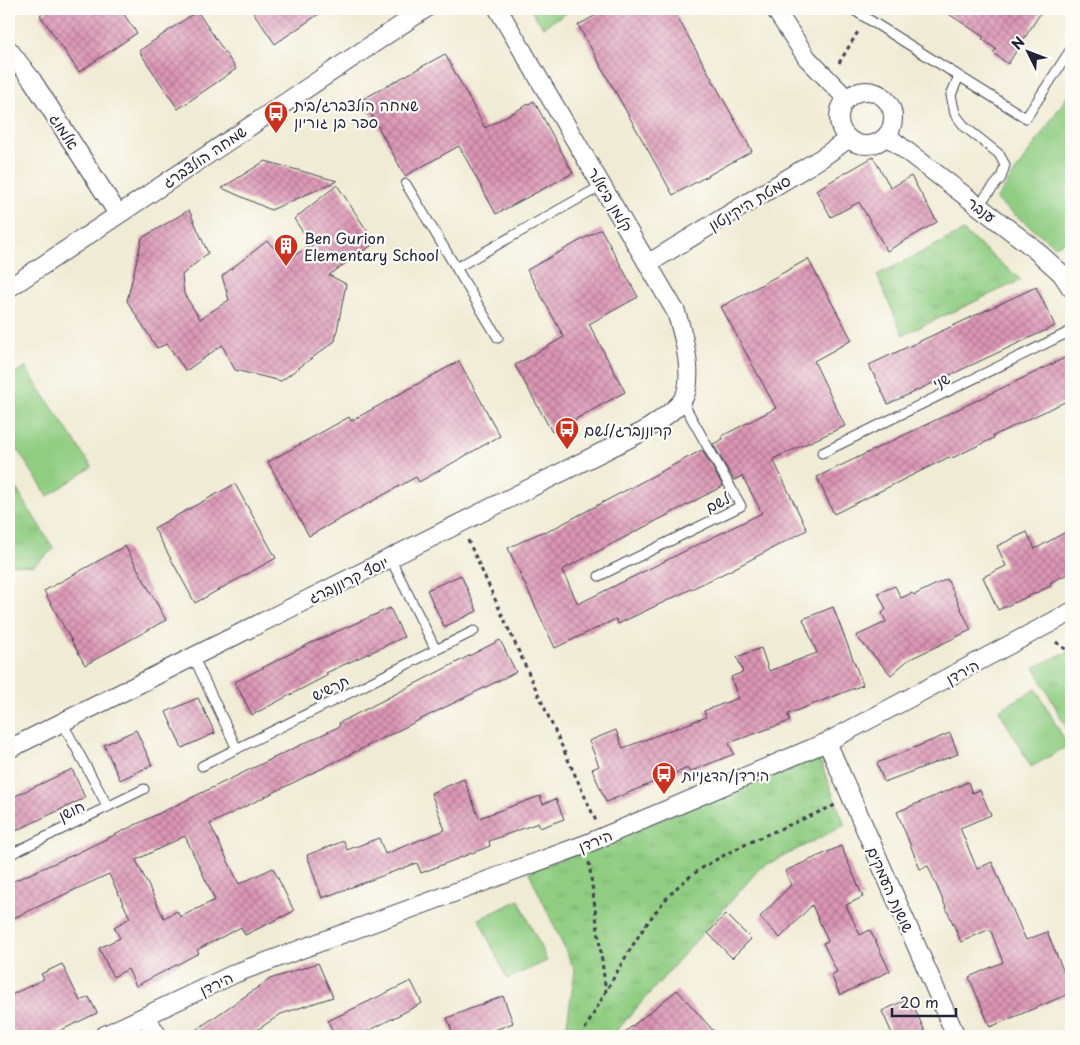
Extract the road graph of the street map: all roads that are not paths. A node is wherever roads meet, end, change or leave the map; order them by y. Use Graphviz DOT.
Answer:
graph roads {
  1 [pos="425,9"];
  2 [pos="498,9"];
  3 [pos="775,9"];
  4 [pos="852,9"];
  5 [pos="1071,49"];
  6 [pos="9,50"];
  7 [pos="959,76"];
  8 [pos="847,99"];
  9 [pos="887,136"];
  10 [pos="848,139"];
  11 [pos="406,184"];
  12 [pos="603,185"];
  13 [pos="978,205"];
  14 [pos="118,214"];
  15 [pos="648,263"];
  16 [pos="456,268"];
  17 [pos="9,288"];
  18 [pos="1071,288"];
  19 [pos="1071,332"];
  20 [pos="498,338"];
  21 [pos="682,401"];
  22 [pos="822,453"];
  23 [pos="390,558"];
  24 [pos="599,576"];
  25 [pos="1071,612"];
  26 [pos="474,631"];
  27 [pos="436,650"];
  28 [pos="193,656"];
  29 [pos="62,722"];
  30 [pos="827,742"];
  31 [pos="237,748"];
  32 [pos="9,749"];
  33 [pos="202,766"];
  34 [pos="144,789"];
  35 [pos="108,807"];
  36 [pos="9,855"];
  37 [pos="144,1016"];
  38 [pos="103,1036"];
  39 [pos="158,1036"];
  40 [pos="956,1036"];
  1 -- 14 [label="street, שמחה הולצברג"];
  2 -- 12 [label="street, קלמן ביאלר"];
  3 -- 8 [label="street"];
  4 -- 7 [label="lane"];
  5 -- 7 [label="lane"];
  6 -- 14 [label="street, אלמוג"];
  7 -- 13 [label="lane"];
  8 -- 9 [label="street"];
  8 -- 10 [label="street"];
  9 -- 10 [label="street"];
  9 -- 13 [label="street, ענבר"];
  10 -- 15 [label="street, סמטת היקינטון"];
  11 -- 16 [label="lane"];
  12 -- 15 [label="street, קלמן ביאלר"];
  12 -- 16 [label="lane"];
  13 -- 18 [label="street, ענבר"];
  14 -- 17 [label="street, שמחה הולצברג"];
  15 -- 21 [label="street, קלמן ביאלר"];
  16 -- 20 [label="lane"];
  19 -- 22 [label="lane, שני"];
  21 -- 23 [label="street, יוסף קרוננברג"];
  21 -- 24 [label="lane, לשם"];
  23 -- 27 [label="lane"];
  23 -- 28 [label="street, יוסף קרוננברג"];
  25 -- 30 [label="street, הירדן"];
  26 -- 27 [label="lane, תרשיש"];
  27 -- 31 [label="lane, תרשיש"];
  28 -- 29 [label="street, יוסף קרוננברג"];
  28 -- 31 [label="lane"];
  29 -- 32 [label="street, יוסף קרוננברג"];
  29 -- 35 [label="lane"];
  30 -- 37 [label="street, הירדן"];
  30 -- 40 [label="street, שושנת העמקים"];
  31 -- 33 [label="lane, תרשיש"];
  34 -- 35 [label="lane, חושן"];
  35 -- 36 [label="lane, חושן"];
  37 -- 38 [label="street, הירדן"];
  37 -- 39 [label="street"];
}
